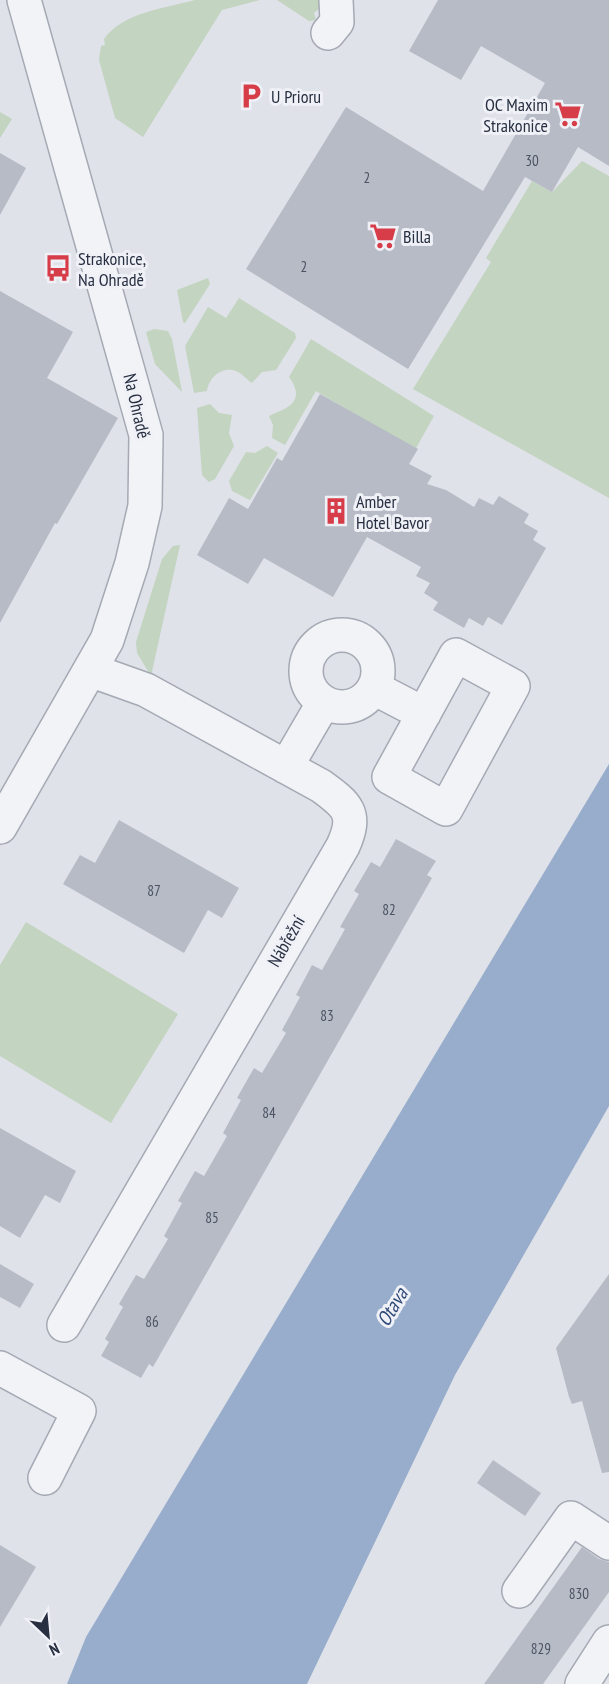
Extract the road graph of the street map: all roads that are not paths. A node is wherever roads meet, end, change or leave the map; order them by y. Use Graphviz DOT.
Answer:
graph roads {
  1 [pos="336,0"];
  2 [pos="20,3"];
  3 [pos="328,33"];
  4 [pos="90,670"];
  5 [pos="374,688"];
  6 [pos="324,702"];
  7 [pos="424,714"];
  8 [pos="286,767"];
  9 [pos="0,827"];
  10 [pos="64,1325"];
  11 [pos="0,1368"];
  12 [pos="45,1478"];
  13 [pos="609,1543"];
  14 [pos="519,1591"];
  15 [pos="609,1642"];
  16 [pos="582,1684"];
  1 -- 3 [label="street"];
  2 -- 4 [label="street, Na Ohradě"];
  4 -- 8 [label="street, Nábřežní"];
  4 -- 9 [label="street, Na Ohradě"];
  5 -- 6 [label="street"];
  5 -- 6 [label="street"];
  5 -- 7 [label="street"];
  6 -- 8 [label="street"];
  8 -- 10 [label="street, Nábřežní"];
  11 -- 12 [label="street"];
  13 -- 14 [label="street"];
  15 -- 16 [label="street"];
}
